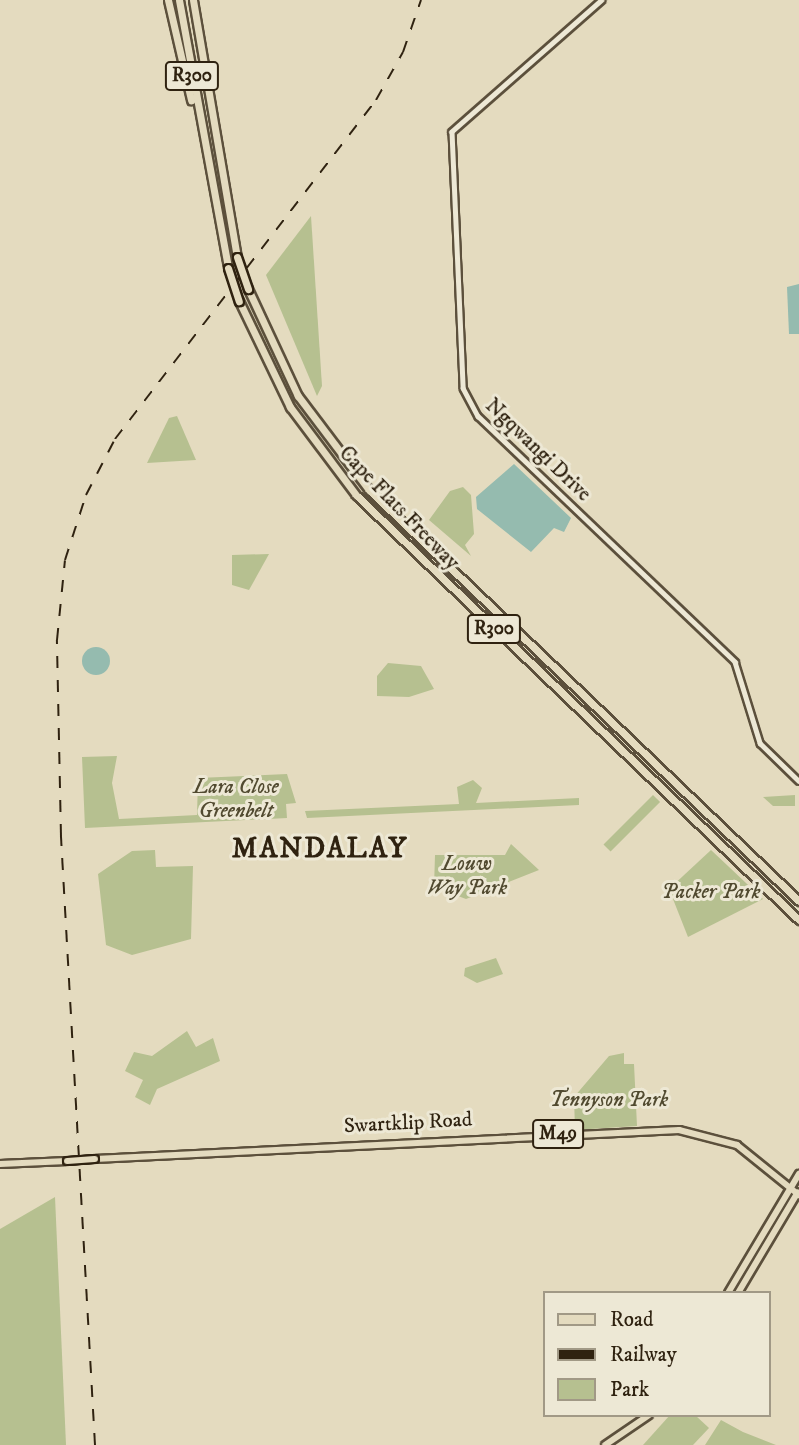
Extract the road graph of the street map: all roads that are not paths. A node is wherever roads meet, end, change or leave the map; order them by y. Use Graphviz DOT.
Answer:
graph roads {
  1 [pos="168,0"];
  2 [pos="179,0"];
  3 [pos="195,0"];
  4 [pos="602,0"];
  5 [pos="204,152"];
  6 [pos="799,781"];
  7 [pos="799,900"];
  8 [pos="799,920"];
  9 [pos="0,1164"];
  10 [pos="799,1174"];
  11 [pos="790,1188"];
  12 [pos="799,1194"];
  13 [pos="729,1291"];
  14 [pos="739,1291"];
  15 [pos="645,1417"];
  16 [pos="605,1445"];
  1 -- 5 [label="highway"];
  2 -- 5 [label="highway, Cape Flats Freeway / R300"];
  3 -- 7 [label="highway, Cape Flats Freeway / R300, bridge"];
  4 -- 6 [label="street, Ngqwangi Drive"];
  5 -- 8 [label="highway, Cape Flats Freeway / R300, bridge"];
  9 -- 11 [label="main road, Swartklip Road / M49, bridge"];
  10 -- 11 [label="main road"];
  11 -- 12 [label="main road, Swartklip Road / M49"];
  11 -- 13 [label="main road"];
  12 -- 14 [label="main road"];
  15 -- 16 [label="main road"];
}
